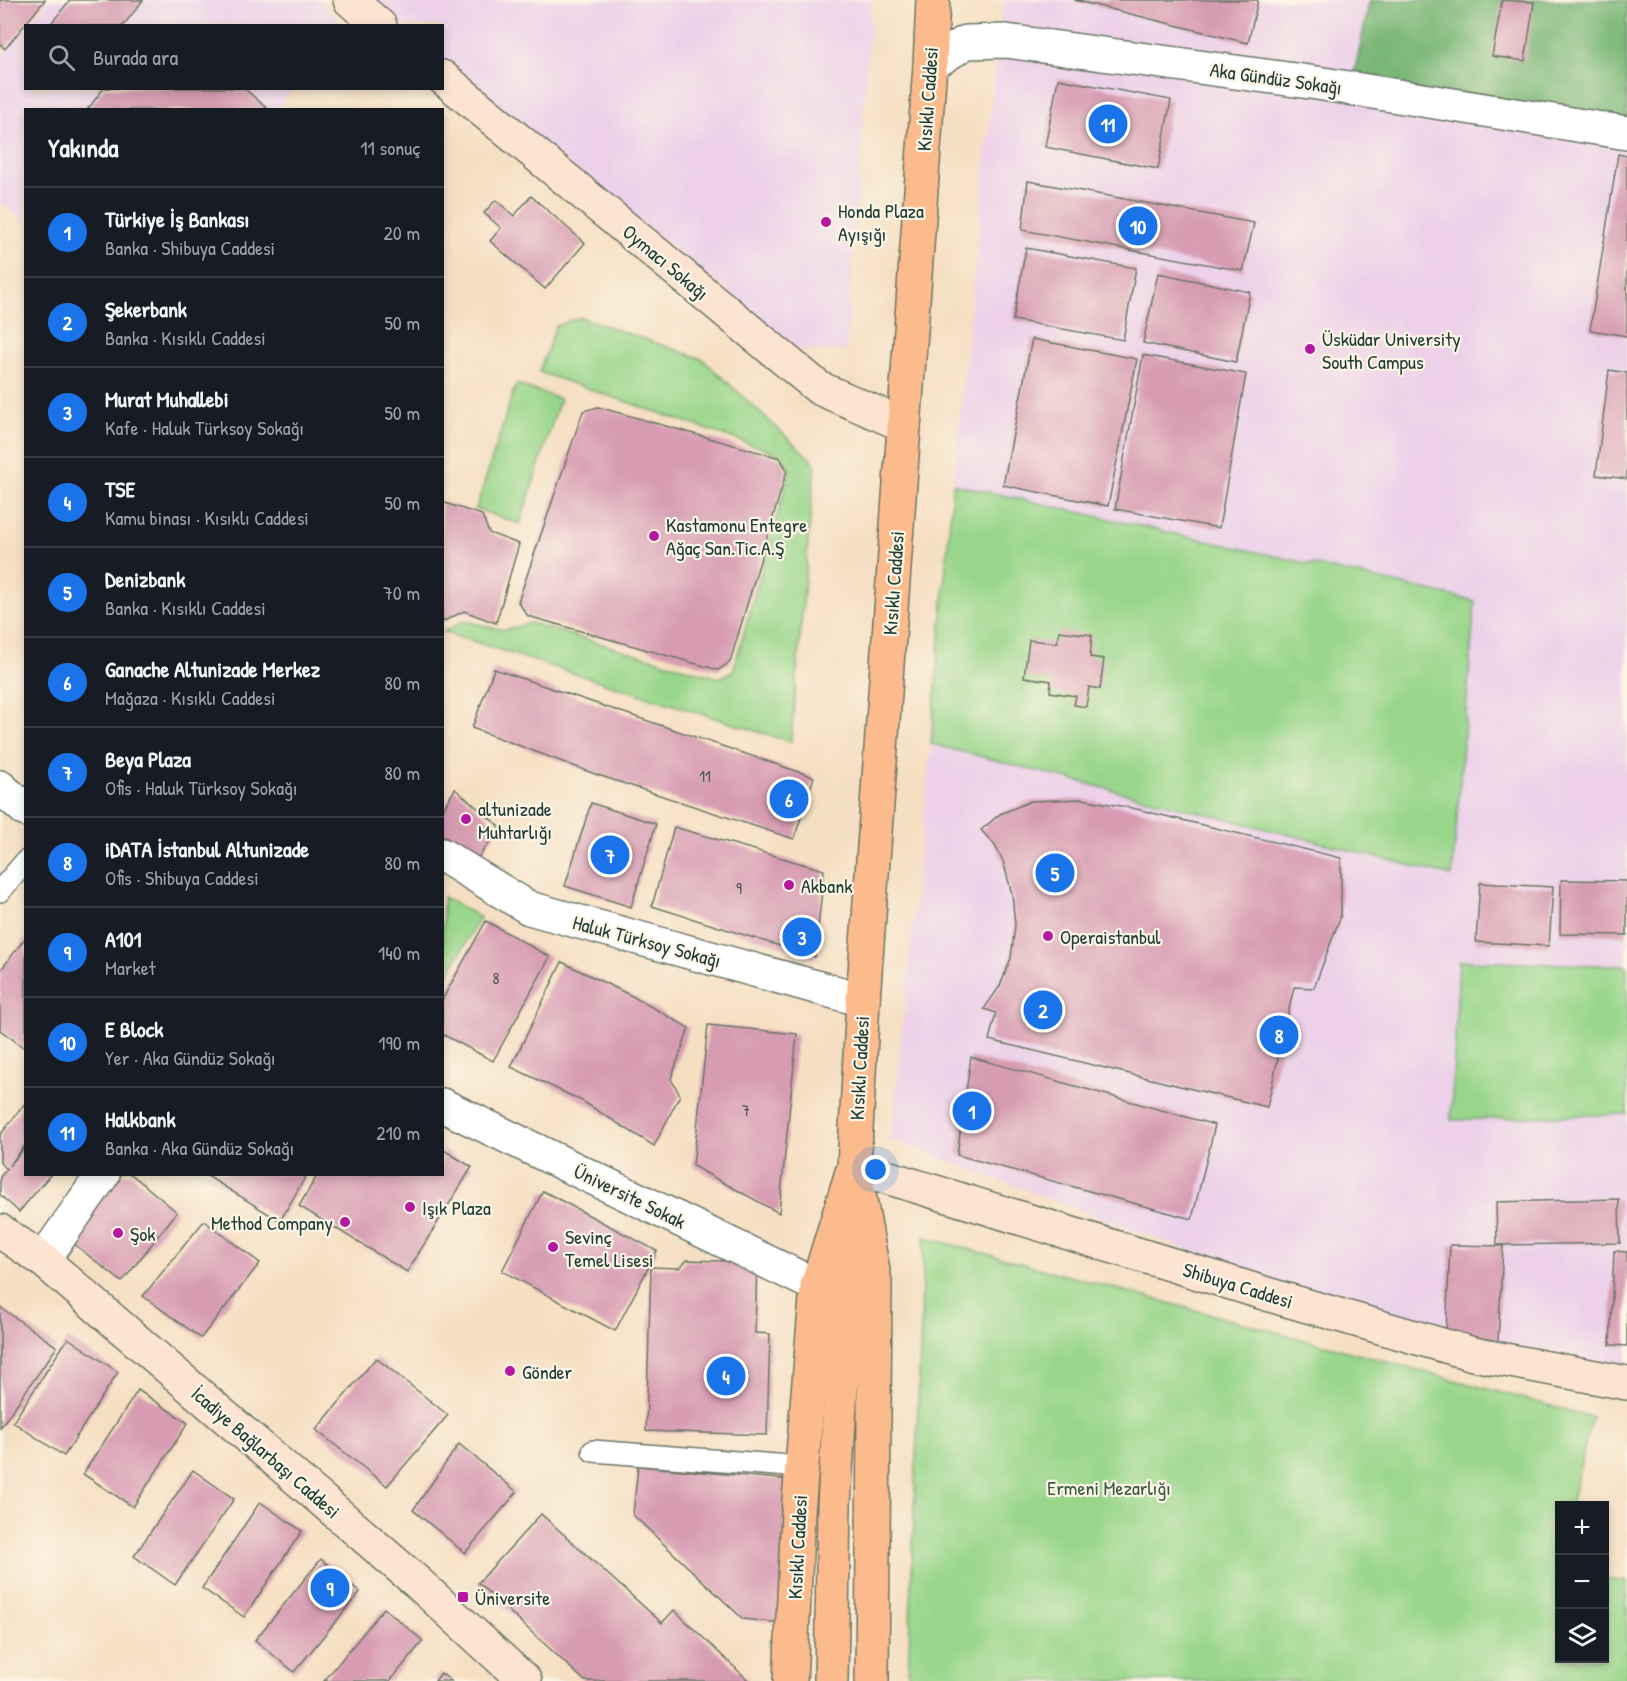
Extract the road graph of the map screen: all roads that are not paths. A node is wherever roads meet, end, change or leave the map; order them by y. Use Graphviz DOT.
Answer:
graph roads {
  1 [pos="350,0"];
  2 [pos="933,0"];
  3 [pos="378,24"];
  4 [pos="930,65"];
  5 [pos="444,79"];
  6 [pos="1627,133"];
  7 [pos="904,425"];
  8 [pos="0,787"];
  9 [pos="24,808"];
  10 [pos="444,856"];
  11 [pos="24,863"];
  12 [pos="0,891"];
  13 [pos="863,1000"];
  14 [pos="444,1107"];
  15 [pos="854,1167"];
  16 [pos="102,1176"];
  17 [pos="0,1231"];
  18 [pos="43,1260"];
  19 [pos="817,1286"];
  20 [pos="1627,1383"];
  21 [pos="593,1452"];
  22 [pos="802,1467"];
  23 [pos="525,1681"];
  24 [pos="790,1681"];
  25 [pos="831,1681"];
  26 [pos="872,1681"];
  1 -- 3 [label="street"];
  2 -- 4 [label="main road, Kısıklı Caddesi"];
  4 -- 6 [label="street, Aka Gündüz Sokağı"];
  4 -- 7 [label="main road, Kısıklı Caddesi"];
  5 -- 7 [label="street, Oymacı Sokağı"];
  7 -- 13 [label="main road, Kısıklı Caddesi"];
  8 -- 9 [label="street"];
  10 -- 13 [label="street, Haluk Türksoy Sokağı"];
  11 -- 12 [label="lane"];
  13 -- 15 [label="main road, Kısıklı Caddesi"];
  14 -- 19 [label="street, Üniversite Sokak"];
  15 -- 19 [label="main road, Kısıklı Caddesi"];
  15 -- 20 [label="street, Shibuya Caddesi"];
  15 -- 25 [label="main road"];
  15 -- 26 [label="main road, Kısıklı Caddesi"];
  16 -- 18 [label="street"];
  17 -- 18 [label="street, İcadiye Bağlarbaşı Caddesi"];
  18 -- 23 [label="street, İcadiye Bağlarbaşı Caddesi"];
  19 -- 22 [label="main road, Kısıklı Caddesi"];
  21 -- 22 [label="lane"];
  22 -- 24 [label="main road, Kısıklı Caddesi"];
}
